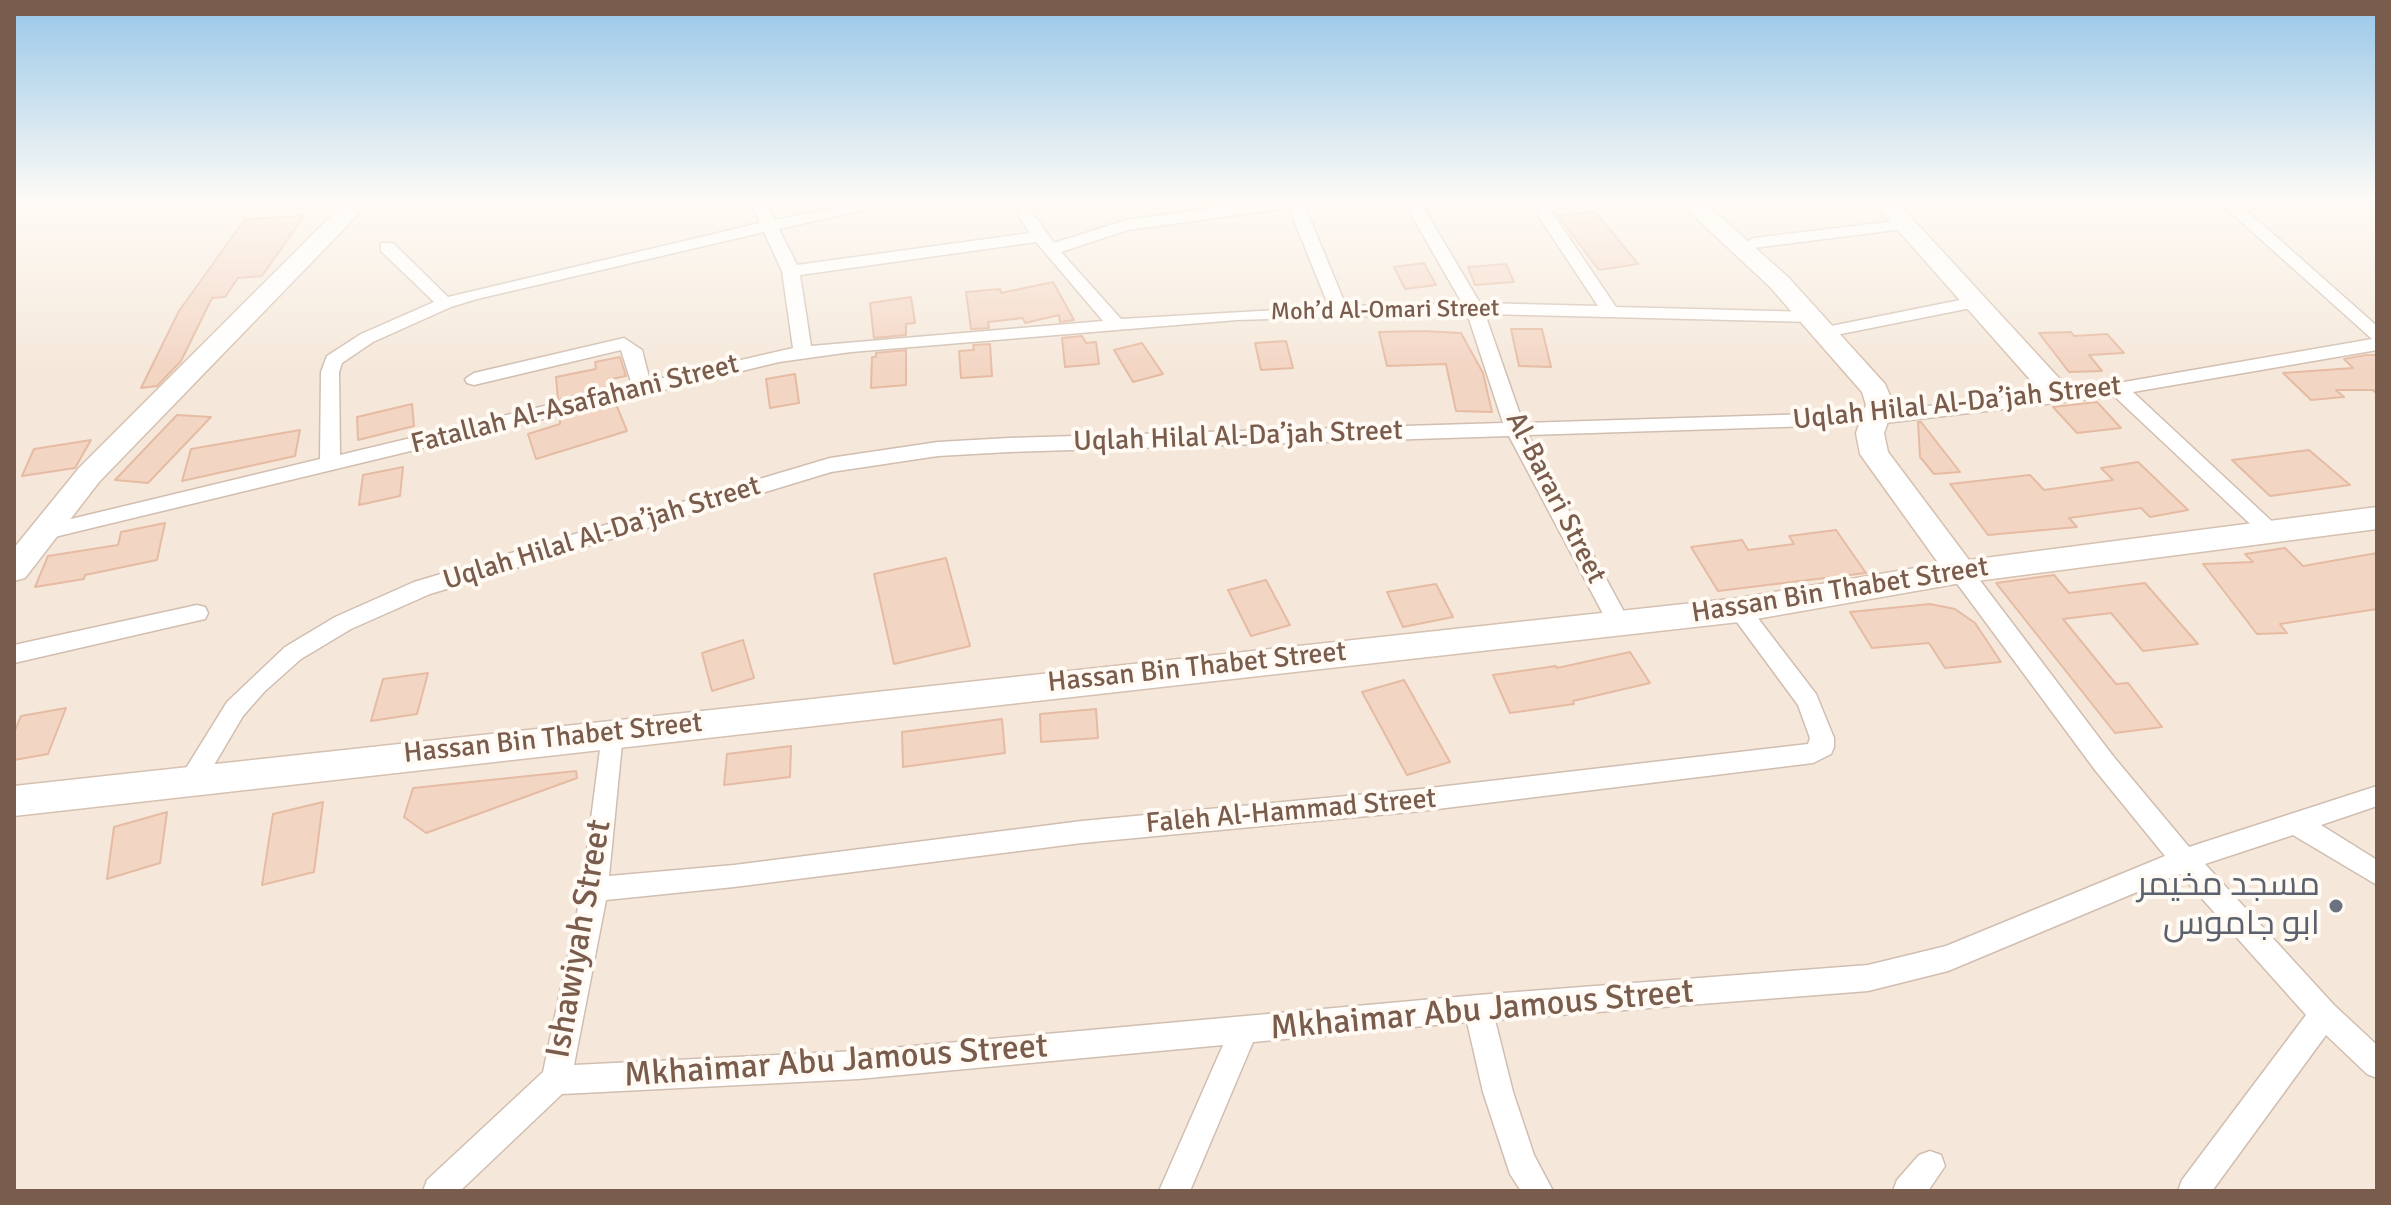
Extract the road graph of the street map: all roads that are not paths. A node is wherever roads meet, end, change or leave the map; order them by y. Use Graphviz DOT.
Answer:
graph roads {
  1 [pos="303,258"];
  2 [pos="399,258"];
  3 [pos="634,258"];
  4 [pos="785,258"];
  5 [pos="907,258"];
  6 [pos="1058,258"];
  7 [pos="1318,258"];
  8 [pos="1445,258"];
  9 [pos="1575,258"];
  10 [pos="1760,258"];
  11 [pos="1935,258"];
  12 [pos="2290,258"];
  13 [pos="791,271"];
  14 [pos="1975,302"];
  15 [pos="445,303"];
  16 [pos="1474,308"];
  17 [pos="1609,309"];
  18 [pos="1339,310"];
  19 [pos="1116,325"];
  20 [pos="1827,326"];
  21 [pos="2377,335"];
  22 [pos="2377,344"];
  23 [pos="803,351"];
  24 [pos="474,379"];
  25 [pos="642,389"];
  26 [pos="2110,390"];
  27 [pos="2059,395"];
  28 [pos="1887,416"];
  29 [pos="1515,429"];
  30 [pos="330,465"];
  31 [pos="2377,518"];
  32 [pos="42,533"];
  33 [pos="2261,533"];
  34 [pos="14,570"];
  35 [pos="1961,572"];
  36 [pos="1739,610"];
  37 [pos="197,613"];
  38 [pos="1618,621"];
  39 [pos="14,654"];
  40 [pos="611,733"];
  41 [pos="192,780"];
  42 [pos="2377,796"];
  43 [pos="14,801"];
  44 [pos="2296,823"];
  45 [pos="2184,860"];
  46 [pos="2377,874"];
  47 [pos="595,889"];
  48 [pos="1478,1008"];
  49 [pos="2324,1014"];
  50 [pos="1244,1031"];
  51 [pos="2377,1064"];
  52 [pos="556,1080"];
  53 [pos="1930,1166"];
  54 [pos="438,1191"];
  55 [pos="1174,1191"];
  56 [pos="1538,1191"];
  57 [pos="1908,1191"];
  58 [pos="2193,1191"];
  1 -- 32 [label="street"];
  2 -- 15 [label="street"];
  3 -- 15 [label="street"];
  4 -- 13 [label="street"];
  5 -- 13 [label="street"];
  6 -- 19 [label="street"];
  7 -- 18 [label="street"];
  8 -- 16 [label="street, Al-Barari Street"];
  9 -- 17 [label="street"];
  10 -- 20 [label="street"];
  11 -- 14 [label="street"];
  12 -- 21 [label="street"];
  13 -- 23 [label="street"];
  14 -- 20 [label="street, Moh’d Al-Omari Street"];
  14 -- 27 [label="street"];
  15 -- 30 [label="street"];
  16 -- 17 [label="street, Moh’d Al-Omari Street"];
  16 -- 18 [label="street, Moh’d Al-Omari Street"];
  16 -- 29 [label="street, Al-Barari Street"];
  17 -- 20 [label="street, Moh’d Al-Omari Street"];
  18 -- 19 [label="street, Moh’d Al-Omari Street"];
  19 -- 23 [label="street, Fatallah Al-Asafahani Street"];
  20 -- 28 [label="street"];
  22 -- 26 [label="street, Uqlah Hilal Al-Da’jah Street"];
  23 -- 25 [label="street, Fatallah Al-Asafahani Street"];
  24 -- 25 [label="street"];
  25 -- 30 [label="street, Fatallah Al-Asafahani Street"];
  26 -- 27 [label="street, Uqlah Hilal Al-Da’jah Street"];
  26 -- 33 [label="street"];
  27 -- 28 [label="street, Uqlah Hilal Al-Da’jah Street"];
  28 -- 29 [label="street, Uqlah Hilal Al-Da’jah Street"];
  28 -- 35 [label="street"];
  29 -- 38 [label="street, Al-Barari Street"];
  29 -- 41 [label="street, Uqlah Hilal Al-Da’jah Street"];
  30 -- 32 [label="street, Fatallah Al-Asafahani Street"];
  31 -- 33 [label="street, Hassan Bin Thabet Street"];
  32 -- 34 [label="street"];
  33 -- 35 [label="street, Hassan Bin Thabet Street"];
  35 -- 36 [label="street, Hassan Bin Thabet Street"];
  35 -- 45 [label="street"];
  36 -- 38 [label="street, Hassan Bin Thabet Street"];
  36 -- 47 [label="street, Faleh Al-Hammad Street"];
  37 -- 39 [label="street"];
  38 -- 40 [label="street, Hassan Bin Thabet Street"];
  40 -- 41 [label="street, Hassan Bin Thabet Street"];
  40 -- 47 [label="street, Ishawiyah Street"];
  41 -- 43 [label="street, Hassan Bin Thabet Street"];
  42 -- 44 [label="street, Mkhaimar Abu Jamous Street"];
  44 -- 45 [label="street, Mkhaimar Abu Jamous Street"];
  44 -- 46 [label="street"];
  45 -- 48 [label="street, Mkhaimar Abu Jamous Street"];
  45 -- 49 [label="street"];
  47 -- 52 [label="street, Ishawiyah Street"];
  48 -- 50 [label="street, Mkhaimar Abu Jamous Street"];
  48 -- 56 [label="street"];
  49 -- 51 [label="street"];
  49 -- 58 [label="street"];
  50 -- 52 [label="street, Mkhaimar Abu Jamous Street"];
  50 -- 55 [label="street"];
  52 -- 54 [label="street, Ishawiyah Street"];
  53 -- 57 [label="street"];
}
